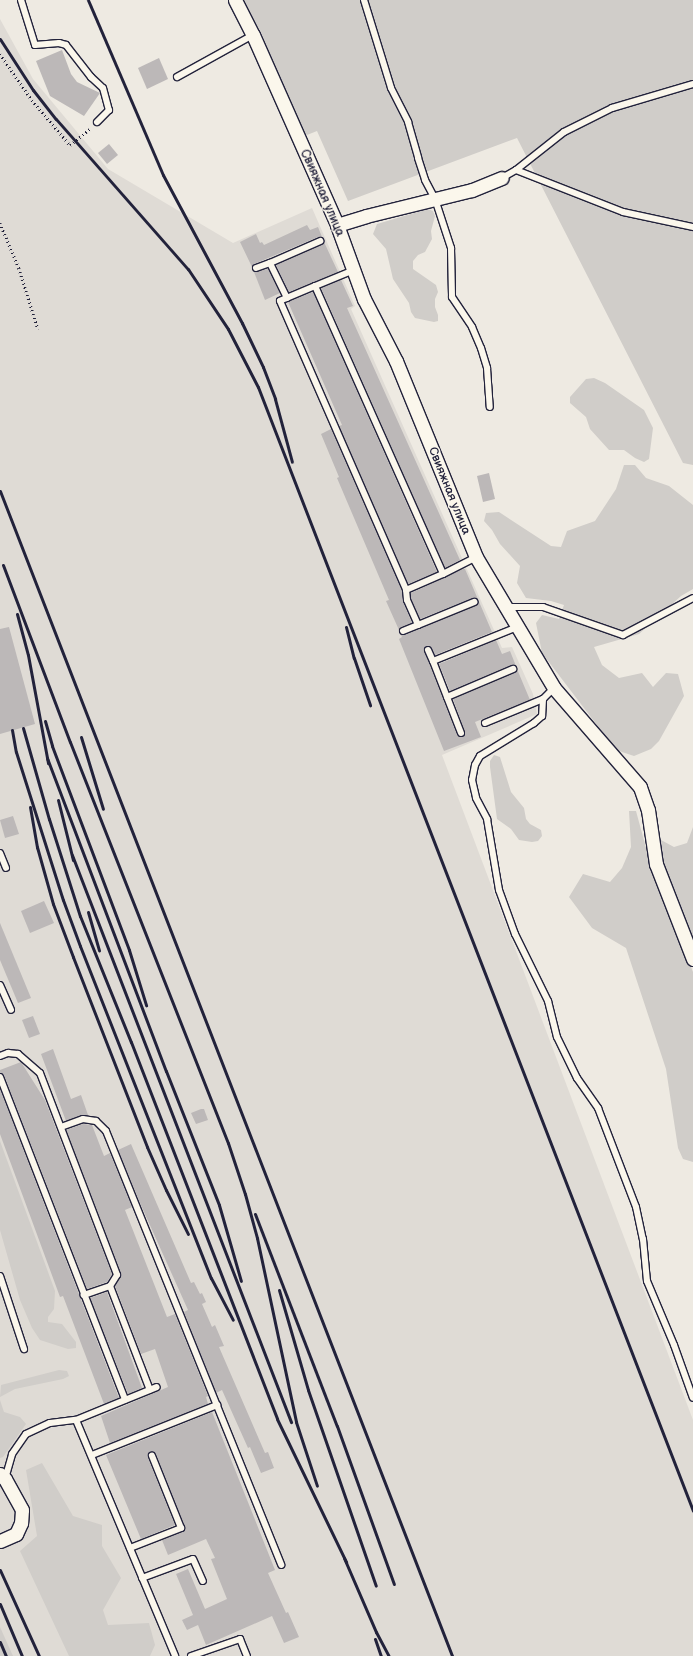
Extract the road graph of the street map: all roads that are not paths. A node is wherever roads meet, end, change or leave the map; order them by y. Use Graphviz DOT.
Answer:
graph roads {
  1 [pos="21,0"];
  2 [pos="235,0"];
  3 [pos="364,0"];
  4 [pos="253,35"];
  5 [pos="177,77"];
  6 [pos="693,84"];
  7 [pos="97,122"];
  8 [pos="516,170"];
  9 [pos="502,178"];
  10 [pos="435,199"];
  11 [pos="337,225"];
  12 [pos="693,227"];
  13 [pos="320,241"];
  14 [pos="270,262"];
  15 [pos="256,268"];
  16 [pos="354,270"];
  17 [pos="315,286"];
  18 [pos="287,298"];
  19 [pos="490,407"];
  20 [pos="476,557"];
  21 [pos="443,574"];
  22 [pos="406,590"];
  23 [pos="693,598"];
  24 [pos="474,602"];
  25 [pos="505,607"];
  26 [pos="418,625"];
  27 [pos="517,626"];
  28 [pos="403,631"];
  29 [pos="428,650"];
  30 [pos="433,661"];
  31 [pos="513,669"];
  32 [pos="554,688"];
  33 [pos="447,697"];
  34 [pos="543,700"];
  35 [pos="485,723"];
  36 [pos="461,733"];
  37 [pos="0,853"];
  38 [pos="6,868"];
  39 [pos="693,959"];
  40 [pos="0,985"];
  41 [pos="11,1010"];
  42 [pos="0,1056"];
  43 [pos="0,1077"];
  44 [pos="61,1127"];
  45 [pos="0,1276"];
  46 [pos="110,1286"];
  47 [pos="84,1295"];
  48 [pos="24,1349"];
  49 [pos="157,1387"];
  50 [pos="150,1390"];
  51 [pos="693,1398"];
  52 [pos="125,1400"];
  53 [pos="217,1405"];
  54 [pos="76,1420"];
  55 [pos="92,1455"];
  56 [pos="152,1456"];
  57 [pos="3,1477"];
  58 [pos="0,1541"];
  59 [pos="130,1548"];
  60 [pos="282,1565"];
  61 [pos="142,1578"];
  62 [pos="203,1581"];
  63 [pos="175,1656"];
  64 [pos="191,1656"];
  65 [pos="247,1656"];
  1 -- 7 [label="lane"];
  2 -- 4 [label="street, Свияжная улица"];
  3 -- 10 [label="lane"];
  4 -- 5 [label="lane"];
  4 -- 11 [label="street, Свияжная улица"];
  6 -- 8 [label="lane"];
  8 -- 9 [label="lane"];
  8 -- 12 [label="lane"];
  9 -- 10 [label="street"];
  10 -- 11 [label="street"];
  10 -- 19 [label="lane"];
  11 -- 16 [label="street, Свияжная улица"];
  13 -- 14 [label="lane"];
  14 -- 15 [label="lane"];
  14 -- 18 [label="lane"];
  16 -- 17 [label="lane"];
  16 -- 20 [label="street, Свияжная улица"];
  17 -- 18 [label="lane"];
  17 -- 21 [label="lane"];
  18 -- 22 [label="lane"];
  20 -- 21 [label="lane"];
  20 -- 25 [label="street, Свияжная улица"];
  21 -- 22 [label="lane"];
  22 -- 26 [label="lane"];
  23 -- 25 [label="lane"];
  24 -- 26 [label="lane"];
  25 -- 27 [label="street, Свияжная улица"];
  26 -- 28 [label="lane"];
  27 -- 30 [label="lane"];
  27 -- 32 [label="street, Свияжная улица"];
  29 -- 30 [label="lane"];
  30 -- 33 [label="lane"];
  31 -- 33 [label="lane"];
  32 -- 34 [label="lane"];
  32 -- 39 [label="street, Свияжная улица"];
  33 -- 36 [label="lane"];
  34 -- 35 [label="lane"];
  34 -- 51 [label="lane"];
  37 -- 38 [label="lane"];
  40 -- 41 [label="lane"];
  42 -- 44 [label="lane"];
  43 -- 47 [label="lane"];
  44 -- 46 [label="lane"];
  44 -- 53 [label="lane"];
  45 -- 48 [label="lane"];
  46 -- 47 [label="lane"];
  46 -- 50 [label="lane"];
  47 -- 52 [label="lane"];
  49 -- 50 [label="lane"];
  50 -- 52 [label="lane"];
  52 -- 54 [label="lane"];
  53 -- 55 [label="lane"];
  53 -- 60 [label="lane"];
  54 -- 55 [label="lane"];
  54 -- 57 [label="lane"];
  55 -- 59 [label="lane"];
  56 -- 59 [label="lane"];
  57 -- 58 [label="street"];
  59 -- 61 [label="lane"];
  61 -- 62 [label="lane"];
  61 -- 63 [label="lane"];
  64 -- 65 [label="lane"];
}
